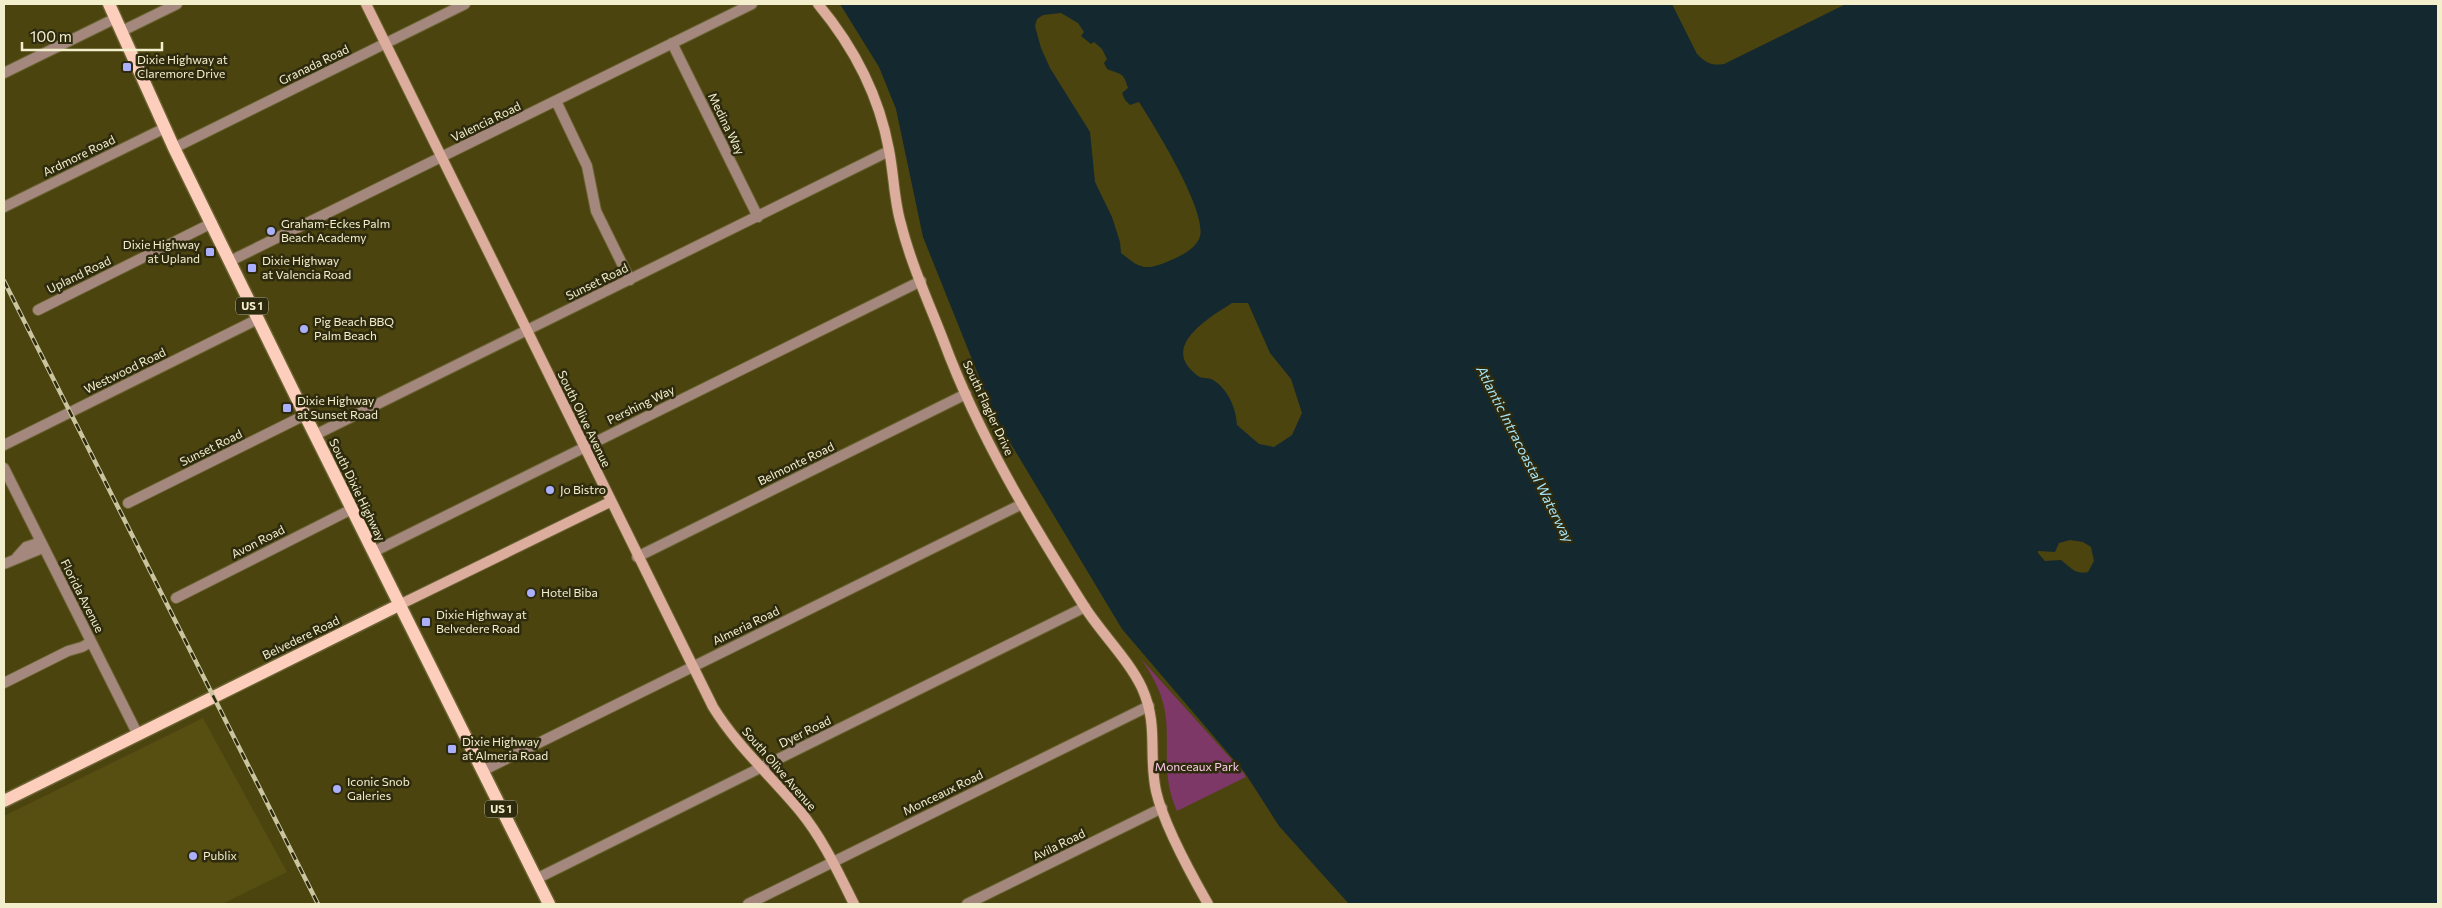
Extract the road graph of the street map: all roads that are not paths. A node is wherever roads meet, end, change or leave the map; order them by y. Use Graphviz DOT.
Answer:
graph roads {
  1 [pos="109,4"];
  2 [pos="176,4"];
  3 [pos="366,4"];
  4 [pos="465,4"];
  5 [pos="752,4"];
  6 [pos="818,4"];
  7 [pos="116,18"];
  8 [pos="122,31"];
  9 [pos="385,43"];
  10 [pos="672,43"];
  11 [pos="4,74"];
  12 [pos="556,101"];
  13 [pos="165,128"];
  14 [pos="174,148"];
  15 [pos="890,151"];
  16 [pos="442,158"];
  17 [pos="4,207"];
  18 [pos="758,217"];
  19 [pos="212,223"];
  20 [pos="230,262"];
  21 [pos="630,280"];
  22 [pos="921,281"];
  23 [pos="38,310"];
  24 [pos="258,319"];
  25 [pos="527,331"];
  26 [pos="966,394"];
  27 [pos="305,416"];
  28 [pos="315,435"];
  29 [pos="4,445"];
  30 [pos="584,447"];
  31 [pos="4,468"];
  32 [pos="128,502"];
  33 [pos="610,502"];
  34 [pos="1022,504"];
  35 [pos="352,509"];
  36 [pos="42,545"];
  37 [pos="373,552"];
  38 [pos="638,557"];
  39 [pos="4,564"];
  40 [pos="176,598"];
  41 [pos="399,605"];
  42 [pos="1085,607"];
  43 [pos="89,639"];
  44 [pos="692,667"];
  45 [pos="4,683"];
  46 [pos="1149,706"];
  47 [pos="138,735"];
  48 [pos="761,767"];
  49 [pos="482,771"];
  50 [pos="4,801"];
  51 [pos="1162,808"];
  52 [pos="833,862"];
  53 [pos="536,879"];
  54 [pos="549,904"];
  55 [pos="748,904"];
  56 [pos="854,904"];
  57 [pos="967,904"];
  58 [pos="1208,904"];
  1 -- 7 [label="main road, South Dixie Highway / US 1"];
  2 -- 8 [label="street"];
  3 -- 9 [label="street, South Olive Avenue"];
  4 -- 9 [label="street, Granada Road"];
  5 -- 10 [label="street, Valencia Road"];
  6 -- 15 [label="street, South Flagler Drive"];
  7 -- 8 [label="main road, South Dixie Highway / US 1"];
  7 -- 11 [label="street"];
  8 -- 13 [label="main road, South Dixie Highway / US 1"];
  9 -- 14 [label="street, Granada Road"];
  9 -- 16 [label="street, South Olive Avenue"];
  10 -- 12 [label="street, Valencia Road"];
  10 -- 18 [label="street, Medina Way"];
  12 -- 16 [label="street, Valencia Road"];
  12 -- 21 [label="street"];
  13 -- 14 [label="main road, South Dixie Highway / US 1"];
  13 -- 17 [label="street, Ardmore Road"];
  14 -- 19 [label="main road, South Dixie Highway / US 1"];
  15 -- 18 [label="street, Sunset Road"];
  15 -- 22 [label="street, South Flagler Drive"];
  16 -- 20 [label="street, Valencia Road"];
  16 -- 25 [label="street, South Olive Avenue"];
  18 -- 21 [label="street, Sunset Road"];
  19 -- 20 [label="main road, South Dixie Highway / US 1"];
  19 -- 23 [label="street, Upland Road"];
  20 -- 24 [label="main road, South Dixie Highway / US 1"];
  21 -- 25 [label="street, Sunset Road"];
  22 -- 26 [label="street, South Flagler Drive"];
  22 -- 30 [label="street, Pershing Way"];
  24 -- 27 [label="main road, South Dixie Highway / US 1"];
  24 -- 29 [label="street, Westwood Road"];
  25 -- 28 [label="street, Sunset Road"];
  25 -- 30 [label="street, South Olive Avenue"];
  26 -- 34 [label="street, South Flagler Drive"];
  26 -- 38 [label="street, Belmonte Road"];
  27 -- 28 [label="main road, South Dixie Highway / US 1"];
  27 -- 32 [label="street, Sunset Road"];
  28 -- 35 [label="main road, South Dixie Highway / US 1"];
  30 -- 33 [label="street, South Olive Avenue"];
  30 -- 37 [label="street, Pershing Way"];
  31 -- 36 [label="street, Florida Avenue"];
  33 -- 38 [label="street, South Olive Avenue"];
  33 -- 41 [label="street, Belvedere Road"];
  34 -- 42 [label="street, South Flagler Drive"];
  34 -- 44 [label="street, Almeria Road"];
  35 -- 37 [label="main road, South Dixie Highway / US 1"];
  35 -- 40 [label="street, Avon Road"];
  36 -- 39 [label="street"];
  36 -- 43 [label="street, Florida Avenue"];
  37 -- 41 [label="main road, South Dixie Highway / US 1"];
  38 -- 44 [label="street, South Olive Avenue"];
  41 -- 47 [label="main road, Belvedere Road"];
  41 -- 49 [label="main road, South Dixie Highway / US 1"];
  42 -- 46 [label="street, South Flagler Drive"];
  42 -- 48 [label="street, Dyer Road"];
  43 -- 45 [label="street"];
  43 -- 47 [label="street, Florida Avenue"];
  44 -- 48 [label="street, South Olive Avenue"];
  44 -- 49 [label="street, Almeria Road"];
  46 -- 51 [label="street, South Flagler Drive"];
  46 -- 52 [label="street, Monceaux Road"];
  47 -- 50 [label="main road, Belvedere Road"];
  48 -- 52 [label="street, South Olive Avenue"];
  48 -- 53 [label="street, Dyer Road"];
  49 -- 53 [label="main road, South Dixie Highway / US 1"];
  51 -- 57 [label="street, Avila Road"];
  51 -- 58 [label="street, South Flagler Drive"];
  52 -- 55 [label="street, Monceaux Road"];
  52 -- 56 [label="street, South Olive Avenue"];
  53 -- 54 [label="main road, South Dixie Highway / US 1"];
}
